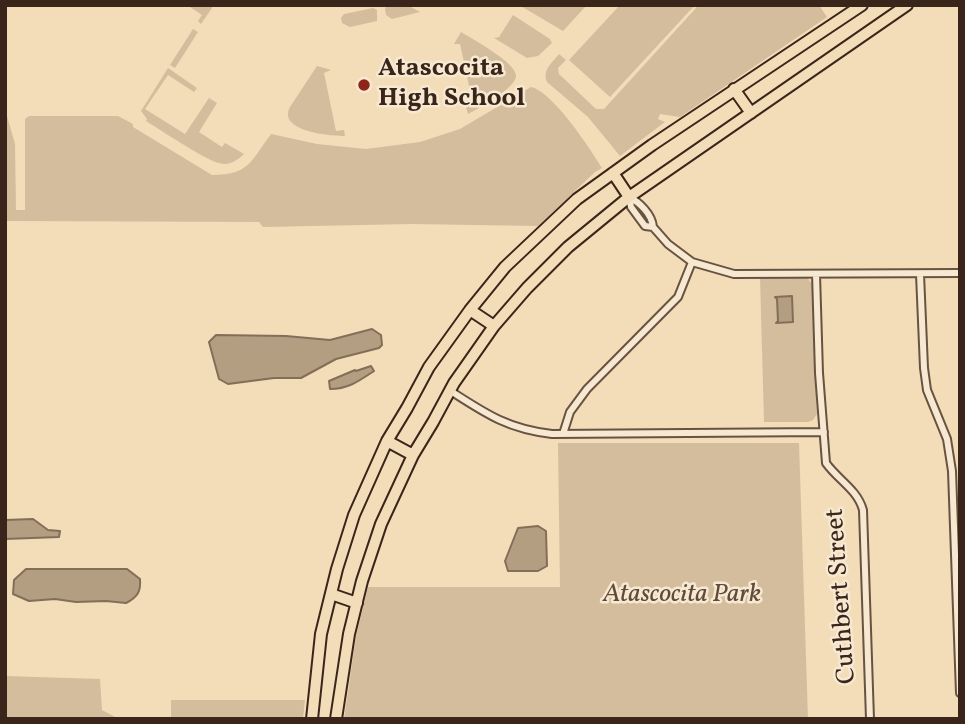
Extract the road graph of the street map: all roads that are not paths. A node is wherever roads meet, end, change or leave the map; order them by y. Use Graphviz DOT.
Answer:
graph roads {
  1 [pos="862,5"];
  2 [pos="907,5"];
  3 [pos="734,89"];
  4 [pos="751,113"];
  5 [pos="613,173"];
  6 [pos="629,197"];
  7 [pos="692,262"];
  8 [pos="960,273"];
  9 [pos="816,274"];
  10 [pos="920,274"];
  11 [pos="470,310"];
  12 [pos="494,326"];
  13 [pos="449,390"];
  14 [pos="824,432"];
  15 [pos="563,434"];
  16 [pos="387,440"];
  17 [pos="413,454"];
  18 [pos="331,594"];
  19 [pos="357,603"];
  20 [pos="960,693"];
  21 [pos="312,719"];
  22 [pos="336,719"];
  23 [pos="870,719"];
  1 -- 3 [label="main road"];
  2 -- 4 [label="main road"];
  3 -- 4 [label="main road"];
  3 -- 5 [label="main road"];
  4 -- 6 [label="main road"];
  5 -- 6 [label="main road"];
  5 -- 11 [label="main road"];
  6 -- 7 [label="street"];
  6 -- 12 [label="main road"];
  7 -- 9 [label="street"];
  7 -- 15 [label="street"];
  8 -- 10 [label="street"];
  9 -- 10 [label="street"];
  9 -- 14 [label="street, Cuthbert Street"];
  10 -- 20 [label="street"];
  11 -- 12 [label="main road"];
  11 -- 16 [label="main road"];
  12 -- 13 [label="main road"];
  13 -- 15 [label="street"];
  13 -- 17 [label="main road"];
  14 -- 15 [label="street"];
  14 -- 23 [label="street, Cuthbert Street"];
  16 -- 17 [label="main road"];
  16 -- 18 [label="main road"];
  17 -- 19 [label="main road"];
  18 -- 19 [label="main road"];
  18 -- 21 [label="main road"];
  19 -- 22 [label="main road"];
}
